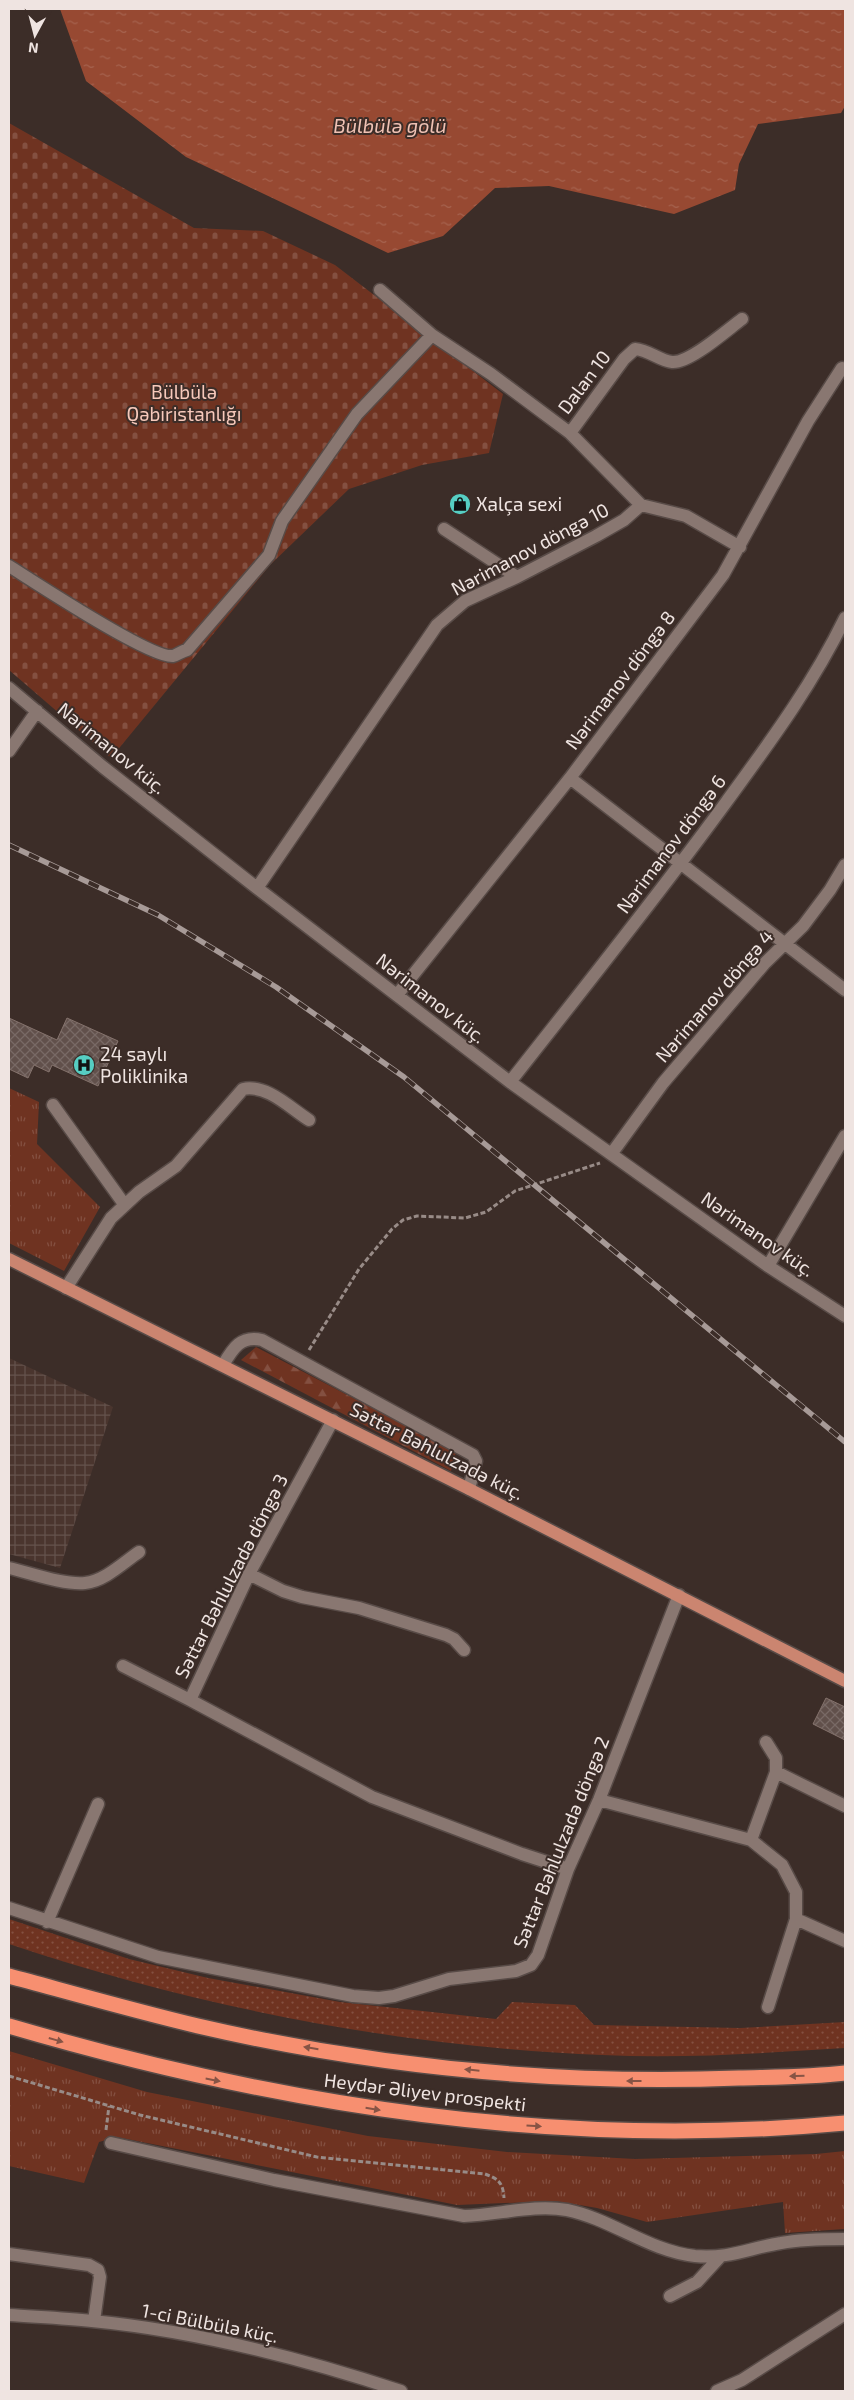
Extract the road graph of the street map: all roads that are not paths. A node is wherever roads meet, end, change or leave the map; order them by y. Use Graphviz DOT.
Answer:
graph roads {
  1 [pos="380,290"];
  2 [pos="742,319"];
  3 [pos="432,336"];
  4 [pos="842,368"];
  5 [pos="570,433"];
  6 [pos="642,505"];
  7 [pos="444,529"];
  8 [pos="740,547"];
  9 [pos="9,566"];
  10 [pos="517,577"];
  11 [pos="845,618"];
  12 [pos="9,688"];
  13 [pos="37,711"];
  14 [pos="9,751"];
  15 [pos="570,778"];
  16 [pos="681,865"];
  17 [pos="845,865"];
  18 [pos="257,888"];
  19 [pos="784,945"];
  20 [pos="845,990"];
  21 [pos="397,995"];
  22 [pos="510,1082"];
  23 [pos="53,1105"];
  24 [pos="309,1120"];
  25 [pos="845,1136"];
  26 [pos="612,1153"];
  27 [pos="124,1204"];
  28 [pos="9,1259"];
  29 [pos="768,1266"];
  30 [pos="66,1288"];
  31 [pos="845,1316"];
  32 [pos="223,1365"];
  33 [pos="332,1420"];
  34 [pos="469,1489"];
  35 [pos="139,1552"];
  36 [pos="9,1568"];
  37 [pos="249,1574"];
  38 [pos="679,1595"];
  39 [pos="464,1650"];
  40 [pos="123,1666"];
  41 [pos="845,1681"];
  42 [pos="190,1700"];
  43 [pos="766,1742"];
  44 [pos="776,1772"];
  45 [pos="598,1800"];
  46 [pos="98,1804"];
  47 [pos="845,1806"];
  48 [pos="751,1840"];
  49 [pos="568,1869"];
  50 [pos="9,1908"];
  51 [pos="796,1919"];
  52 [pos="47,1922"];
  53 [pos="845,1941"];
  54 [pos="9,1976"];
  55 [pos="768,2007"];
  56 [pos="9,2026"];
  57 [pos="845,2073"];
  58 [pos="845,2123"];
  59 [pos="111,2143"];
  60 [pos="845,2238"];
  61 [pos="9,2254"];
  62 [pos="719,2258"];
  63 [pos="670,2296"];
  64 [pos="845,2314"];
  65 [pos="9,2315"];
  66 [pos="94,2321"];
  67 [pos="400,2391"];
  68 [pos="717,2391"];
  1 -- 3 [label="street"];
  2 -- 5 [label="street, Dalan 10"];
  3 -- 5 [label="street"];
  3 -- 9 [label="street"];
  4 -- 8 [label="street, Nərimanov döngə 8"];
  5 -- 6 [label="street, Dalan 10"];
  6 -- 8 [label="street"];
  6 -- 10 [label="street, Nərimanov döngə 10"];
  7 -- 10 [label="street"];
  8 -- 15 [label="street, Nərimanov döngə 8"];
  10 -- 18 [label="street, Nərimanov döngə 10"];
  11 -- 16 [label="street, Nərimanov döngə 6"];
  12 -- 13 [label="street, Nərimanov küç."];
  13 -- 14 [label="street"];
  13 -- 18 [label="street, Nərimanov küç."];
  15 -- 16 [label="street"];
  15 -- 21 [label="street, Nərimanov döngə 8"];
  16 -- 19 [label="street"];
  16 -- 22 [label="street, Nərimanov döngə 6"];
  17 -- 19 [label="street, Nərimanov döngə 4"];
  18 -- 21 [label="street, Nərimanov küç."];
  19 -- 20 [label="street"];
  19 -- 26 [label="street, Nərimanov döngə 4"];
  21 -- 22 [label="street, Nərimanov küç."];
  22 -- 26 [label="street, Nərimanov küç."];
  23 -- 27 [label="street"];
  24 -- 27 [label="street"];
  25 -- 29 [label="street"];
  26 -- 29 [label="street, Nərimanov küç."];
  27 -- 30 [label="street"];
  28 -- 30 [label="main road, Səttar Bəhlulzadə küç."];
  29 -- 31 [label="street, Nərimanov küç."];
  30 -- 32 [label="main road, Səttar Bəhlulzadə küç."];
  32 -- 33 [label="main road, Səttar Bəhlulzadə küç."];
  32 -- 34 [label="street"];
  33 -- 34 [label="main road, Səttar Bəhlulzadə küç."];
  33 -- 37 [label="street, Səttar Bəhlulzadə döngə 3"];
  34 -- 38 [label="main road, Səttar Bəhlulzadə küç."];
  35 -- 36 [label="street"];
  37 -- 39 [label="street"];
  37 -- 42 [label="street, Səttar Bəhlulzadə döngə 3"];
  38 -- 41 [label="main road, Səttar Bəhlulzadə küç."];
  38 -- 45 [label="street, Səttar Bəhlulzadə döngə 2"];
  40 -- 42 [label="street"];
  42 -- 49 [label="street, Səttar Bəhlulzadə döngə 3"];
  43 -- 44 [label="street"];
  44 -- 47 [label="street"];
  44 -- 48 [label="street"];
  45 -- 48 [label="street"];
  45 -- 49 [label="street, Səttar Bəhlulzadə döngə 2"];
  46 -- 52 [label="street"];
  48 -- 51 [label="street"];
  49 -- 52 [label="street, Səttar Bəhlulzadə döngə 2"];
  50 -- 52 [label="street, Səttar Bəhlulzadə döngə 2"];
  51 -- 53 [label="street"];
  51 -- 55 [label="street"];
  57 -- 54 [label="highway, Heydər Əliyev prospekti, one-way"];
  56 -- 58 [label="highway, Heydər Əliyev prospekti, one-way"];
  59 -- 62 [label="street"];
  60 -- 62 [label="street"];
  61 -- 66 [label="street"];
  62 -- 63 [label="street"];
  64 -- 68 [label="street"];
  65 -- 66 [label="street, 1-ci Bülbülə küç."];
  66 -- 67 [label="street, 1-ci Bülbülə küç."];
}
